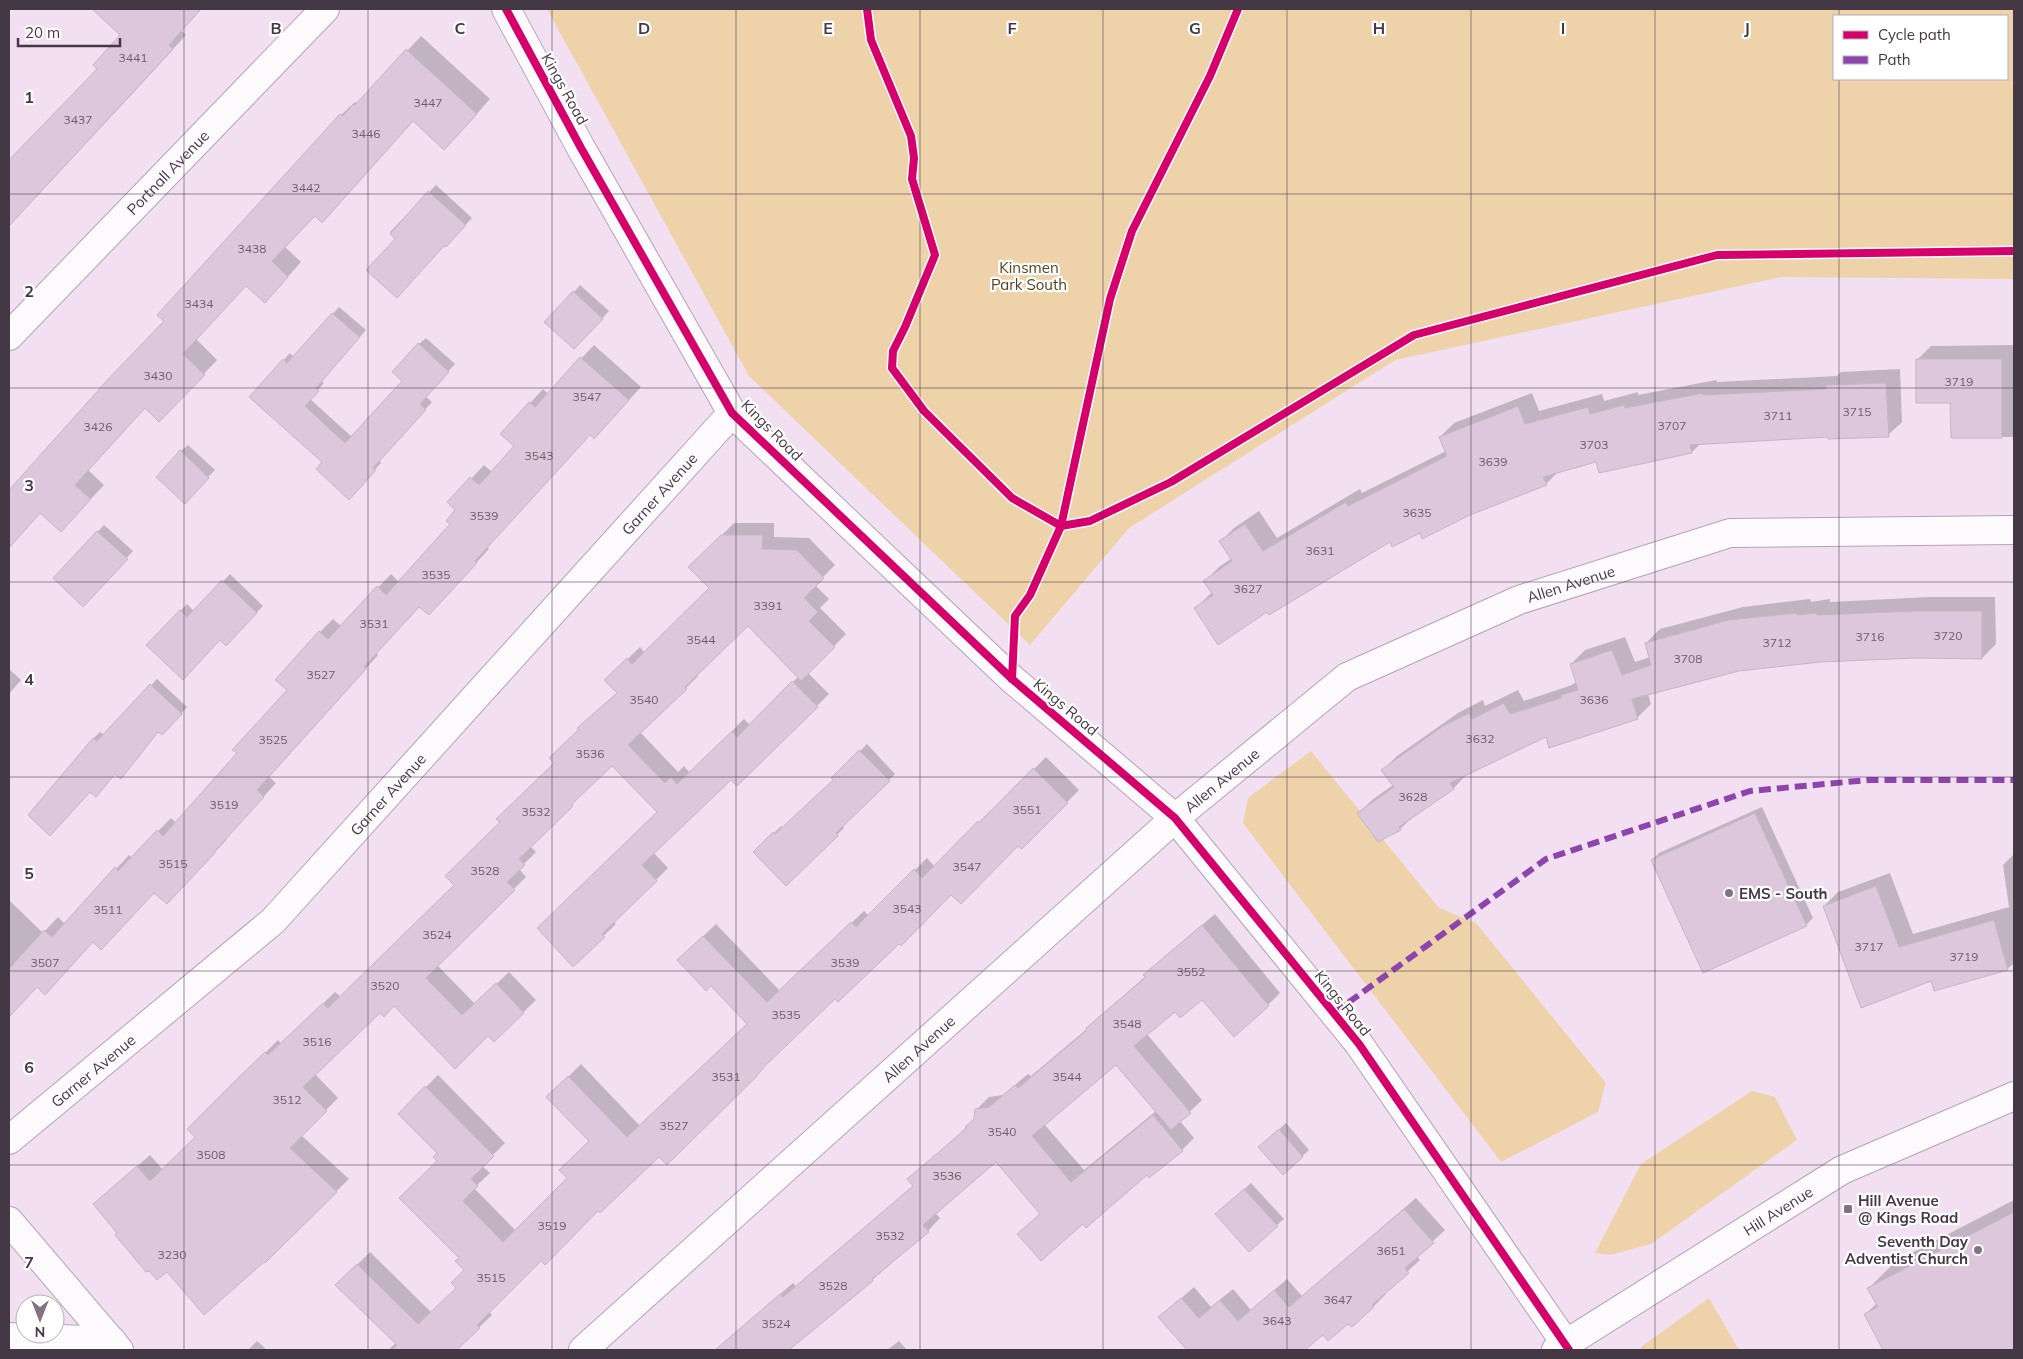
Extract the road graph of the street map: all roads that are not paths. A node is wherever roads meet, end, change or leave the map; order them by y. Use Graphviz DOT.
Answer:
graph roads {
  1 [pos="325,9"];
  2 [pos="506,9"];
  3 [pos="9,336"];
  4 [pos="732,412"];
  5 [pos="2014,530"];
  6 [pos="1174,818"];
  7 [pos="2014,1096"];
  8 [pos="9,1140"];
  9 [pos="9,1221"];
  10 [pos="9,1337"];
  11 [pos="115,1346"];
  12 [pos="1563,1348"];
  13 [pos="583,1350"];
  1 -- 3 [label="street, Portnall Avenue"];
  2 -- 4 [label="street, Kings Road"];
  4 -- 6 [label="street, Kings Road"];
  4 -- 8 [label="street, Garner Avenue"];
  5 -- 6 [label="street, Allen Avenue"];
  6 -- 12 [label="street, Kings Road"];
  6 -- 13 [label="street, Allen Avenue"];
  7 -- 12 [label="street, Hill Avenue"];
  9 -- 11 [label="street"];
  10 -- 11 [label="street"];
}
